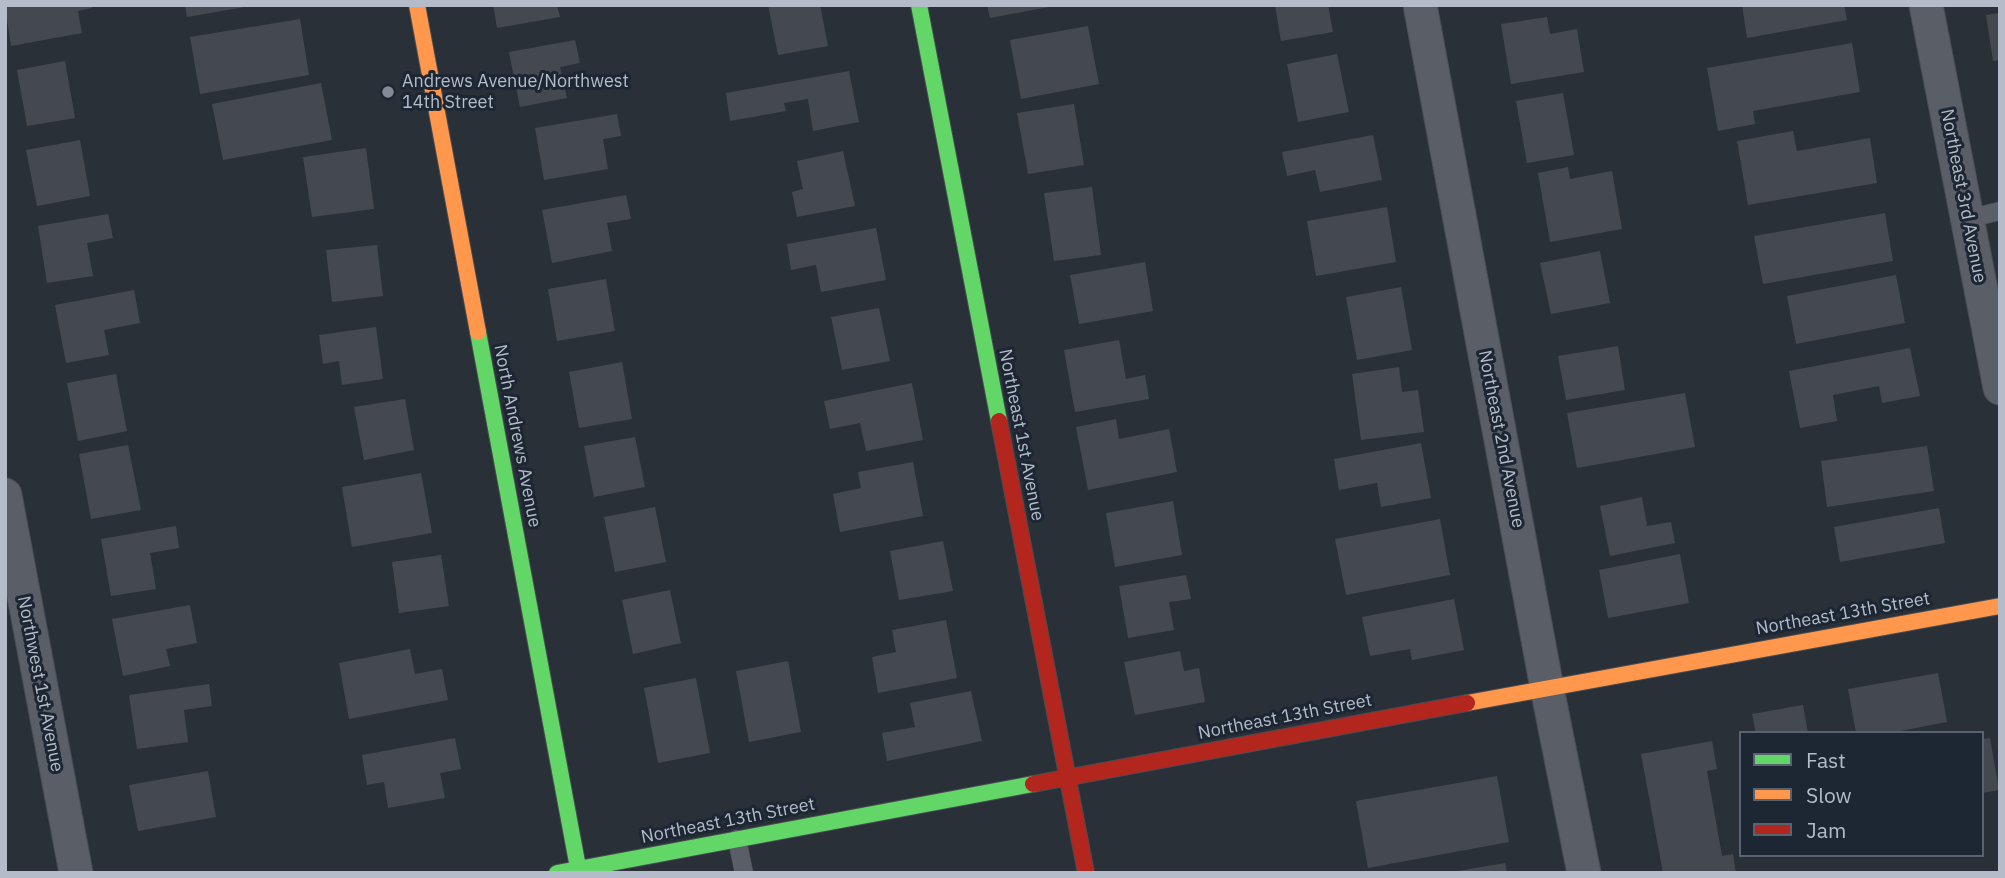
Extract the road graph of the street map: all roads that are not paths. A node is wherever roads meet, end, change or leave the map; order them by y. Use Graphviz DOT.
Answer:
graph roads {
  1 [pos="417,5"];
  2 [pos="919,5"];
  3 [pos="1420,5"];
  4 [pos="1926,5"];
  5 [pos="2000,211"];
  6 [pos="1967,219"];
  7 [pos="1991,290"];
  8 [pos="2000,388"];
  9 [pos="5,495"];
  10 [pos="2000,606"];
  11 [pos="1547,688"];
  12 [pos="1068,777"];
  13 [pos="737,839"];
  14 [pos="579,871"];
  15 [pos="76,873"];
  16 [pos="557,873"];
  17 [pos="744,873"];
  18 [pos="1086,873"];
  19 [pos="1584,873"];
  1 -- 14 [label="street, North Andrews Avenue"];
  2 -- 12 [label="street, Northeast 1st Avenue"];
  3 -- 11 [label="street, Northeast 2nd Avenue"];
  4 -- 6 [label="street, Northeast 3rd Avenue"];
  5 -- 6 [label="lane"];
  6 -- 7 [label="street, Northeast 3rd Avenue"];
  7 -- 8 [label="street, Northeast 3rd Avenue"];
  9 -- 15 [label="street, Northwest 1st Avenue"];
  10 -- 11 [label="street, Northeast 13th Street"];
  11 -- 12 [label="street, Northeast 13th Street"];
  11 -- 19 [label="street, Northeast 2nd Avenue"];
  12 -- 13 [label="street, Northeast 13th Street"];
  12 -- 18 [label="street, Northeast 1st Avenue"];
  13 -- 14 [label="street, Northeast 13th Street"];
  13 -- 17 [label="lane"];
  14 -- 16 [label="street, Northeast 13th Street"];
}
